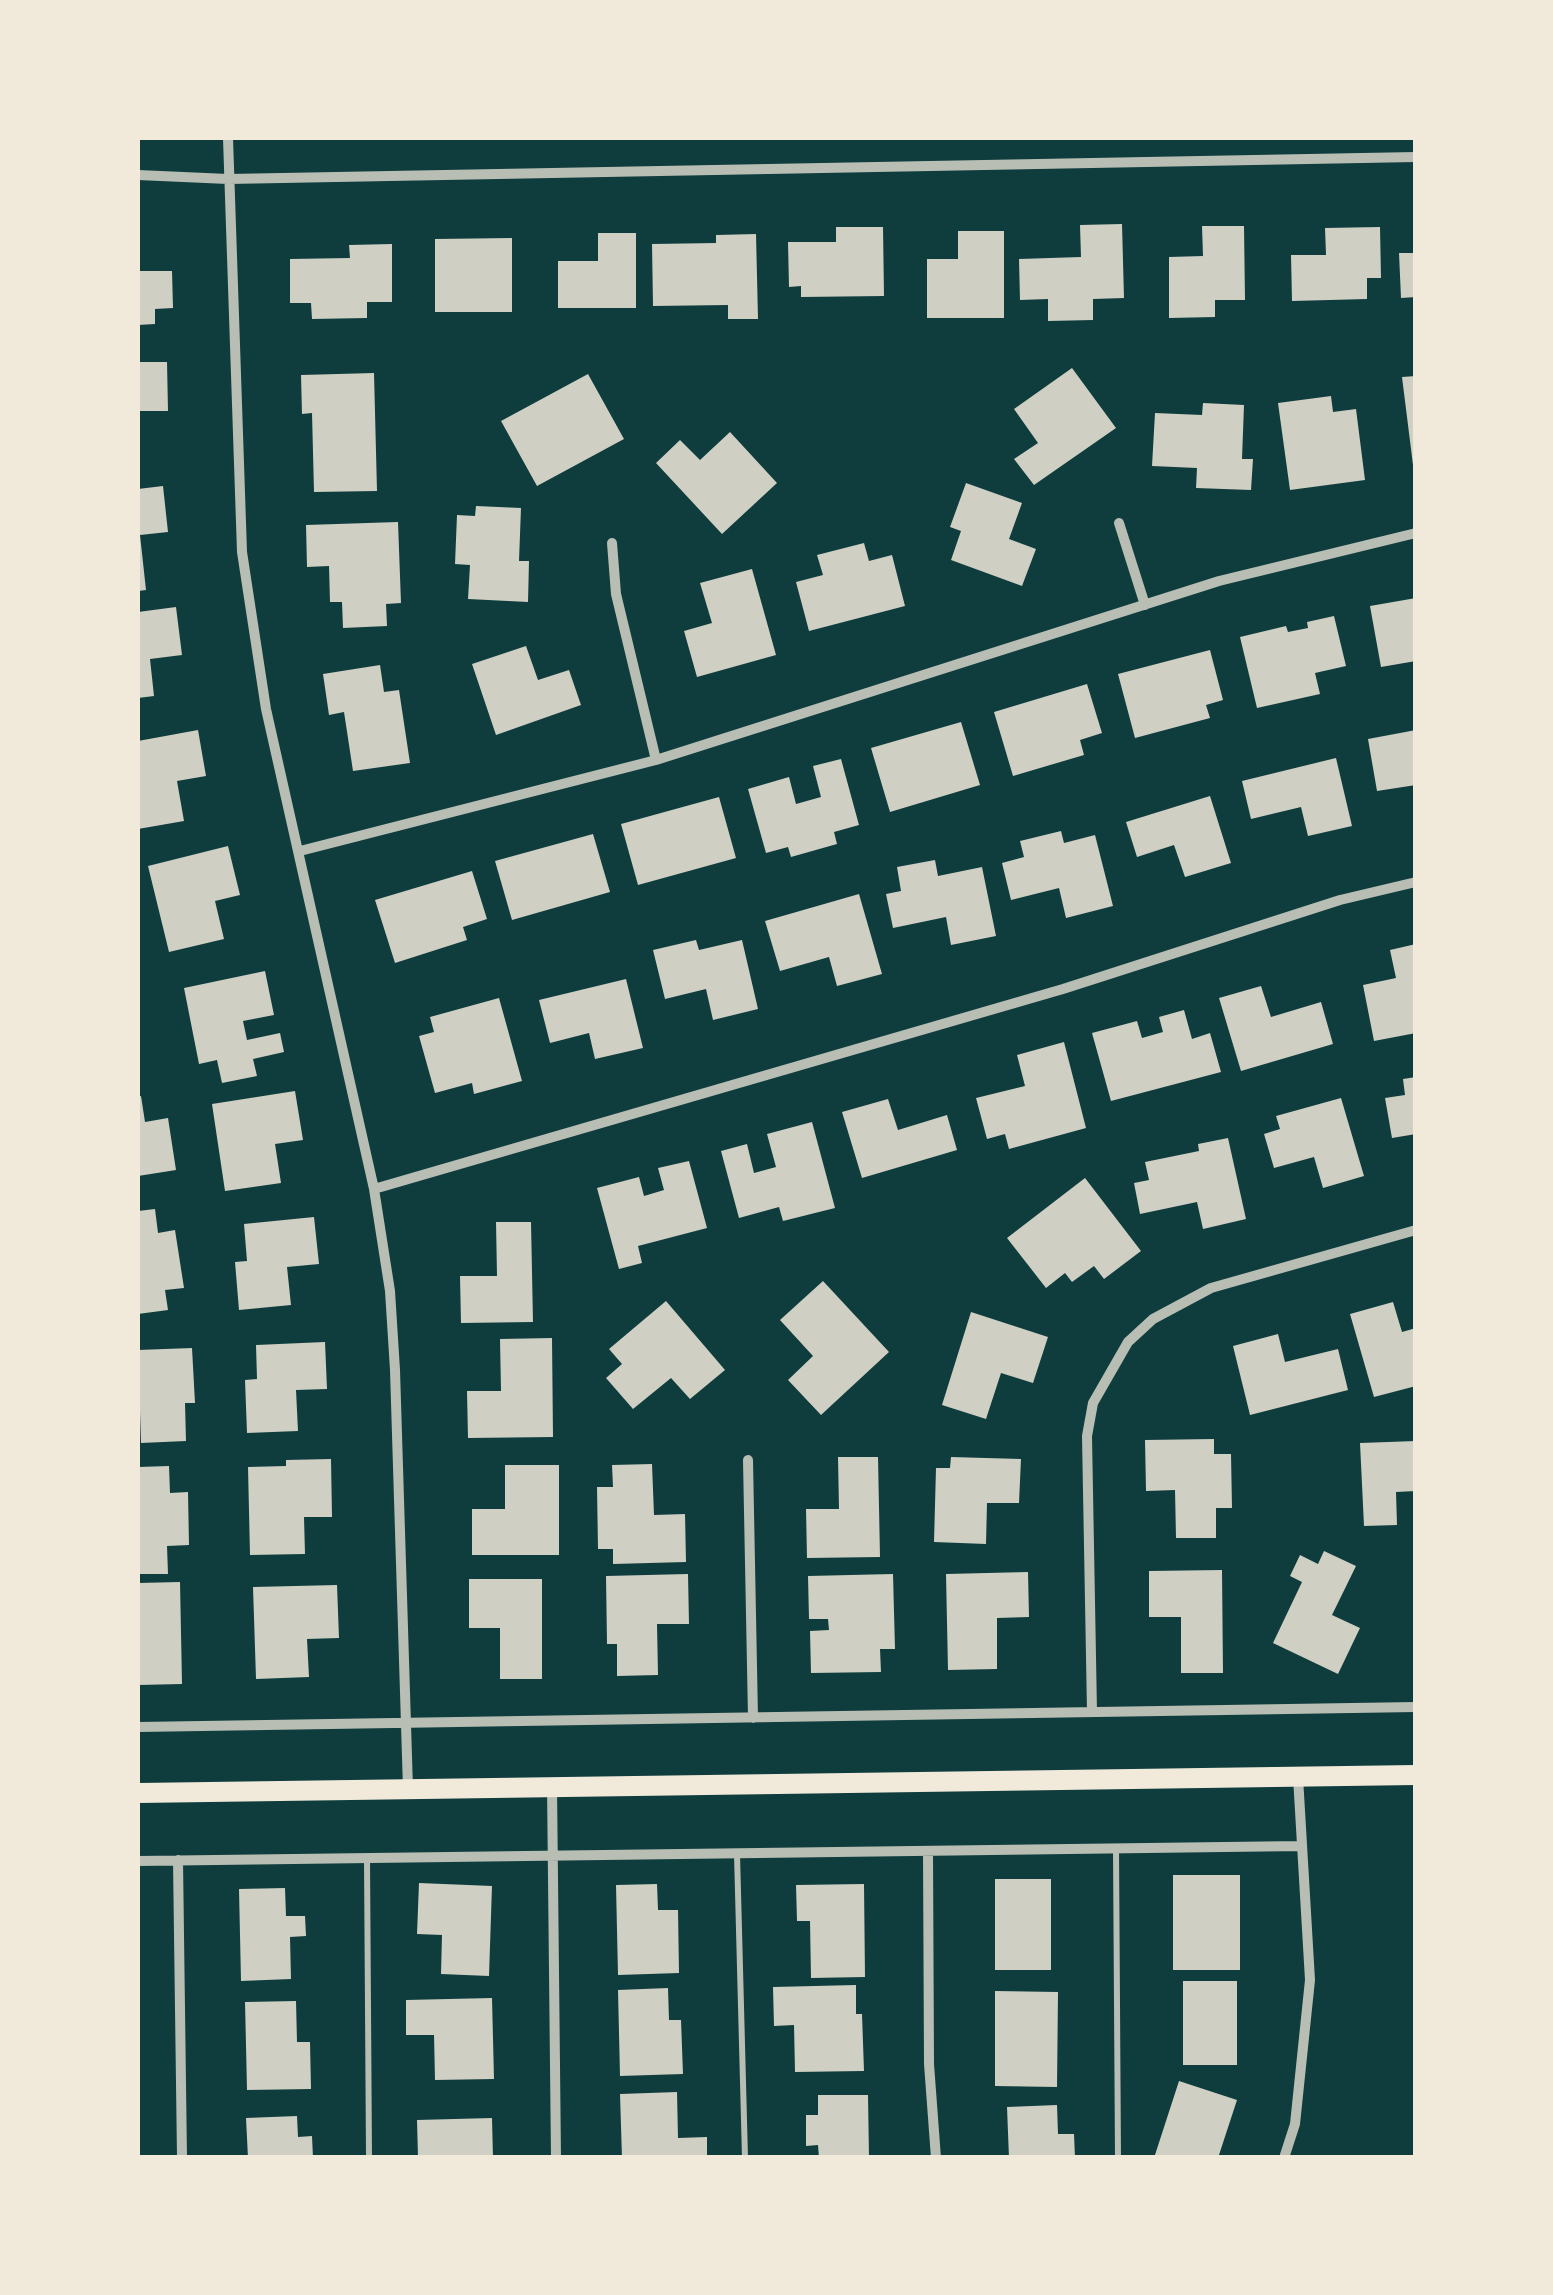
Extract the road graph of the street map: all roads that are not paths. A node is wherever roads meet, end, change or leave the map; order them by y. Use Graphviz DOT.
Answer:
graph roads {
  1 [pos="228,138"];
  2 [pos="1416,157"];
  3 [pos="138,175"];
  4 [pos="228,178"];
  5 [pos="1119,523"];
  6 [pos="1416,533"];
  7 [pos="612,543"];
  8 [pos="1146,605"];
  9 [pos="656,760"];
  10 [pos="300,851"];
  11 [pos="1416,882"];
  12 [pos="374,1189"];
  13 [pos="1416,1230"];
  14 [pos="748,1460"];
  15 [pos="1416,1707"];
  16 [pos="1092,1712"];
  17 [pos="753,1718"];
  18 [pos="407,1722"];
  19 [pos="138,1727"];
  20 [pos="1416,1775"];
  21 [pos="1298,1777"];
  22 [pos="552,1786"];
  23 [pos="408,1789"];
  24 [pos="138,1793"];
  25 [pos="1302,1846"];
  26 [pos="1116,1848"];
  27 [pos="928,1850"];
  28 [pos="737,1853"];
  29 [pos="555,1855"];
  30 [pos="367,1858"];
  31 [pos="138,1860"];
  32 [pos="178,1860"];
  33 [pos="182,2158"];
  34 [pos="370,2158"];
  35 [pos="556,2158"];
  36 [pos="745,2158"];
  37 [pos="936,2158"];
  38 [pos="1118,2158"];
  39 [pos="1284,2158"];
  1 -- 4 [label="street"];
  2 -- 4 [label="street"];
  3 -- 4 [label="street"];
  4 -- 10 [label="street"];
  5 -- 8 [label="street"];
  6 -- 8 [label="street"];
  7 -- 9 [label="street"];
  8 -- 9 [label="street"];
  9 -- 10 [label="street"];
  10 -- 12 [label="street"];
  11 -- 12 [label="street"];
  12 -- 18 [label="street"];
  13 -- 16 [label="street"];
  14 -- 17 [label="street"];
  15 -- 16 [label="street"];
  16 -- 17 [label="street"];
  17 -- 18 [label="street"];
  18 -- 19 [label="street"];
  18 -- 23 [label="street"];
  20 -- 21 [label="main road"];
  21 -- 22 [label="main road"];
  21 -- 25 [label="street"];
  22 -- 23 [label="main road"];
  22 -- 29 [label="street"];
  23 -- 24 [label="main road"];
  25 -- 26 [label="street"];
  25 -- 39 [label="street"];
  26 -- 27 [label="street"];
  26 -- 38 [label="lane"];
  27 -- 28 [label="street"];
  27 -- 37 [label="street"];
  28 -- 29 [label="street"];
  28 -- 36 [label="lane"];
  29 -- 30 [label="street"];
  29 -- 35 [label="street"];
  30 -- 32 [label="street"];
  30 -- 34 [label="lane"];
  31 -- 32 [label="street"];
  32 -- 33 [label="street"];
}
